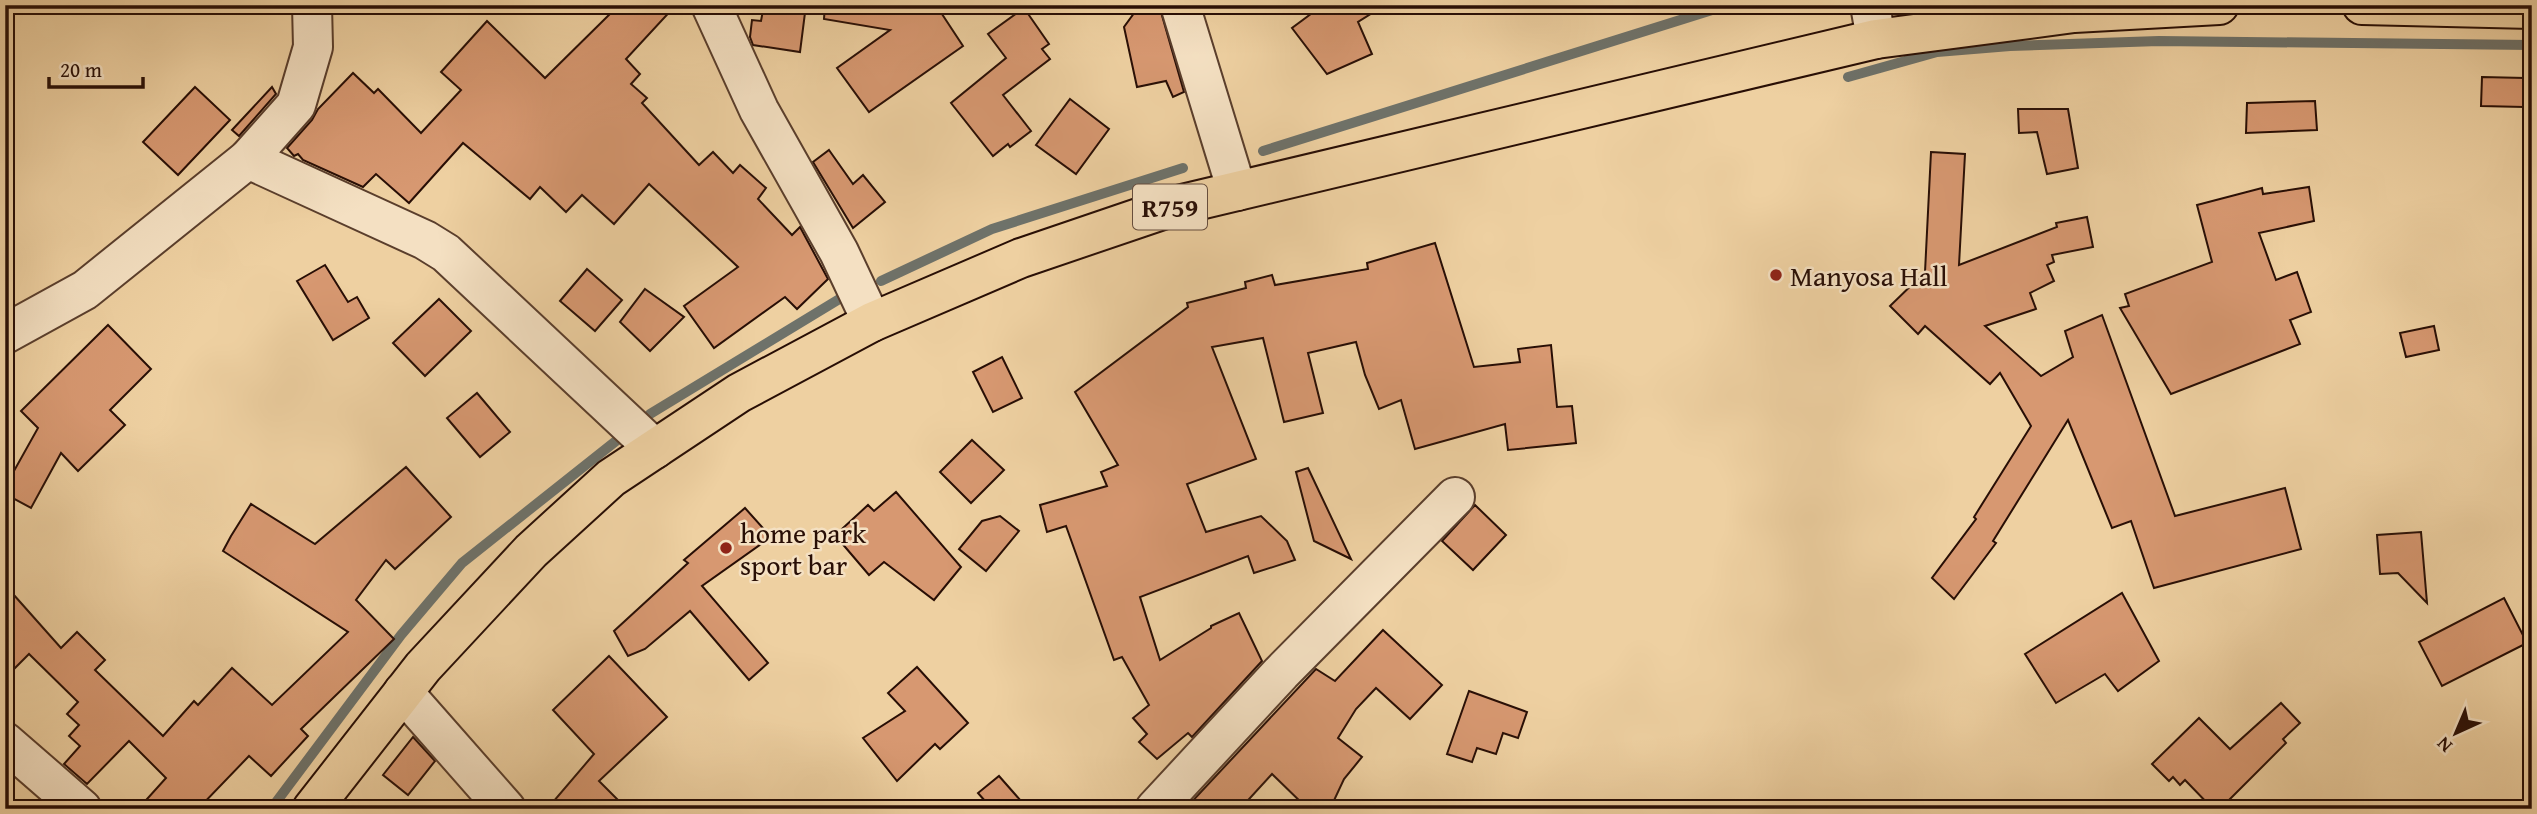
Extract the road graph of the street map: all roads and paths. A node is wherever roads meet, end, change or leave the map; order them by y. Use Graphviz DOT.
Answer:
graph roads {
  1 [pos="312,5"];
  2 [pos="711,5"];
  3 [pos="1180,5"];
  4 [pos="2219,5"];
  5 [pos="2362,5"];
  6 [pos="2532,9"];
  7 [pos="1873,22"];
  8 [pos="248,159"];
  9 [pos="1237,191"];
  10 [pos="872,322"];
  11 [pos="5,334"];
  12 [pos="655,449"];
  13 [pos="1455,497"];
  14 [pos="403,692"];
  15 [pos="5,742"];
  16 [pos="82,809"];
  17 [pos="312,809"];
  18 [pos="506,809"];
  19 [pos="1155,809"];
  1 -- 8 [label="street"];
  2 -- 10 [label="street"];
  3 -- 9 [label="street"];
  4 -- 7 [label="main road, R759"];
  5 -- 6 [label="main road"];
  7 -- 9 [label="main road, R759"];
  8 -- 11 [label="street"];
  8 -- 12 [label="street"];
  9 -- 10 [label="main road, R759"];
  10 -- 12 [label="main road, R759"];
  12 -- 14 [label="main road, R759"];
  13 -- 19 [label="street"];
  14 -- 17 [label="main road, R759"];
  14 -- 18 [label="street"];
  15 -- 16 [label="street"];
}
